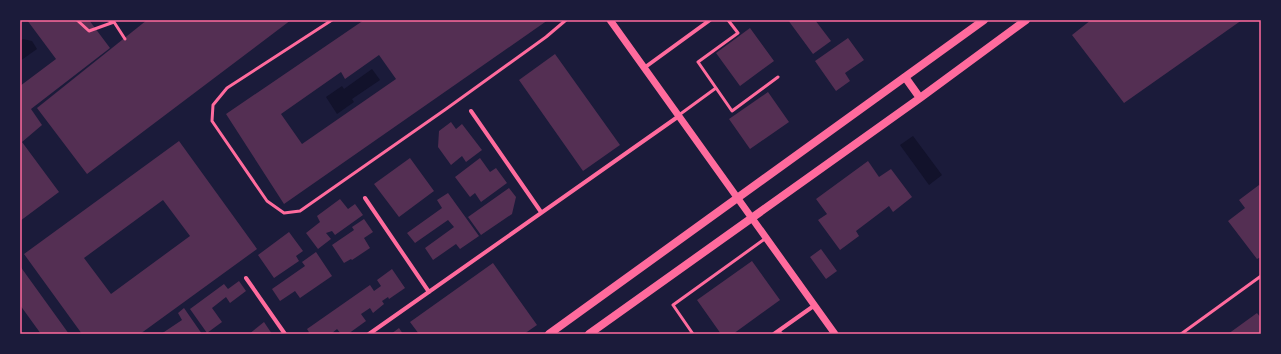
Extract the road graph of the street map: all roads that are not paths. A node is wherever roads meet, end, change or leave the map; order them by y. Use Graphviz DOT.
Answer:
graph roads {
  1 [pos="76,20"];
  2 [pos="109,20"];
  3 [pos="332,20"];
  4 [pos="566,20"];
  5 [pos="610,20"];
  6 [pos="710,20"];
  7 [pos="728,20"];
  8 [pos="984,20"];
  9 [pos="1026,20"];
  10 [pos="114,21"];
  11 [pos="125,39"];
  12 [pos="644,68"];
  13 [pos="778,77"];
  14 [pos="905,77"];
  15 [pos="716,88"];
  16 [pos="920,98"];
  17 [pos="471,111"];
  18 [pos="678,116"];
  19 [pos="365,198"];
  20 [pos="738,198"];
  21 [pos="541,212"];
  22 [pos="752,217"];
  23 [pos="766,238"];
  24 [pos="1261,276"];
  25 [pos="246,278"];
  26 [pos="429,292"];
  27 [pos="815,305"];
  28 [pos="780,332"];
  29 [pos="554,333"];
  30 [pos="285,334"];
  31 [pos="369,334"];
  32 [pos="590,334"];
  33 [pos="693,334"];
  34 [pos="774,334"];
  35 [pos="835,334"];
  36 [pos="1181,334"];
  1 -- 10 [label="lane"];
  2 -- 10 [label="lane"];
  3 -- 4 [label="lane"];
  5 -- 12 [label="street"];
  6 -- 12 [label="street"];
  7 -- 15 [label="lane"];
  8 -- 14 [label="main road"];
  9 -- 16 [label="main road"];
  10 -- 11 [label="lane"];
  12 -- 18 [label="street"];
  13 -- 15 [label="lane"];
  14 -- 16 [label="main road"];
  14 -- 20 [label="main road"];
  15 -- 18 [label="lane"];
  16 -- 22 [label="main road"];
  17 -- 21 [label="street"];
  18 -- 20 [label="street"];
  18 -- 21 [label="street"];
  19 -- 26 [label="street"];
  20 -- 22 [label="street"];
  20 -- 29 [label="main road"];
  21 -- 26 [label="street"];
  22 -- 23 [label="street"];
  22 -- 32 [label="main road"];
  23 -- 27 [label="street"];
  23 -- 33 [label="lane"];
  24 -- 36 [label="lane"];
  25 -- 30 [label="street"];
  26 -- 31 [label="street"];
  27 -- 28 [label="street"];
  27 -- 35 [label="street"];
  28 -- 34 [label="street"];
}
